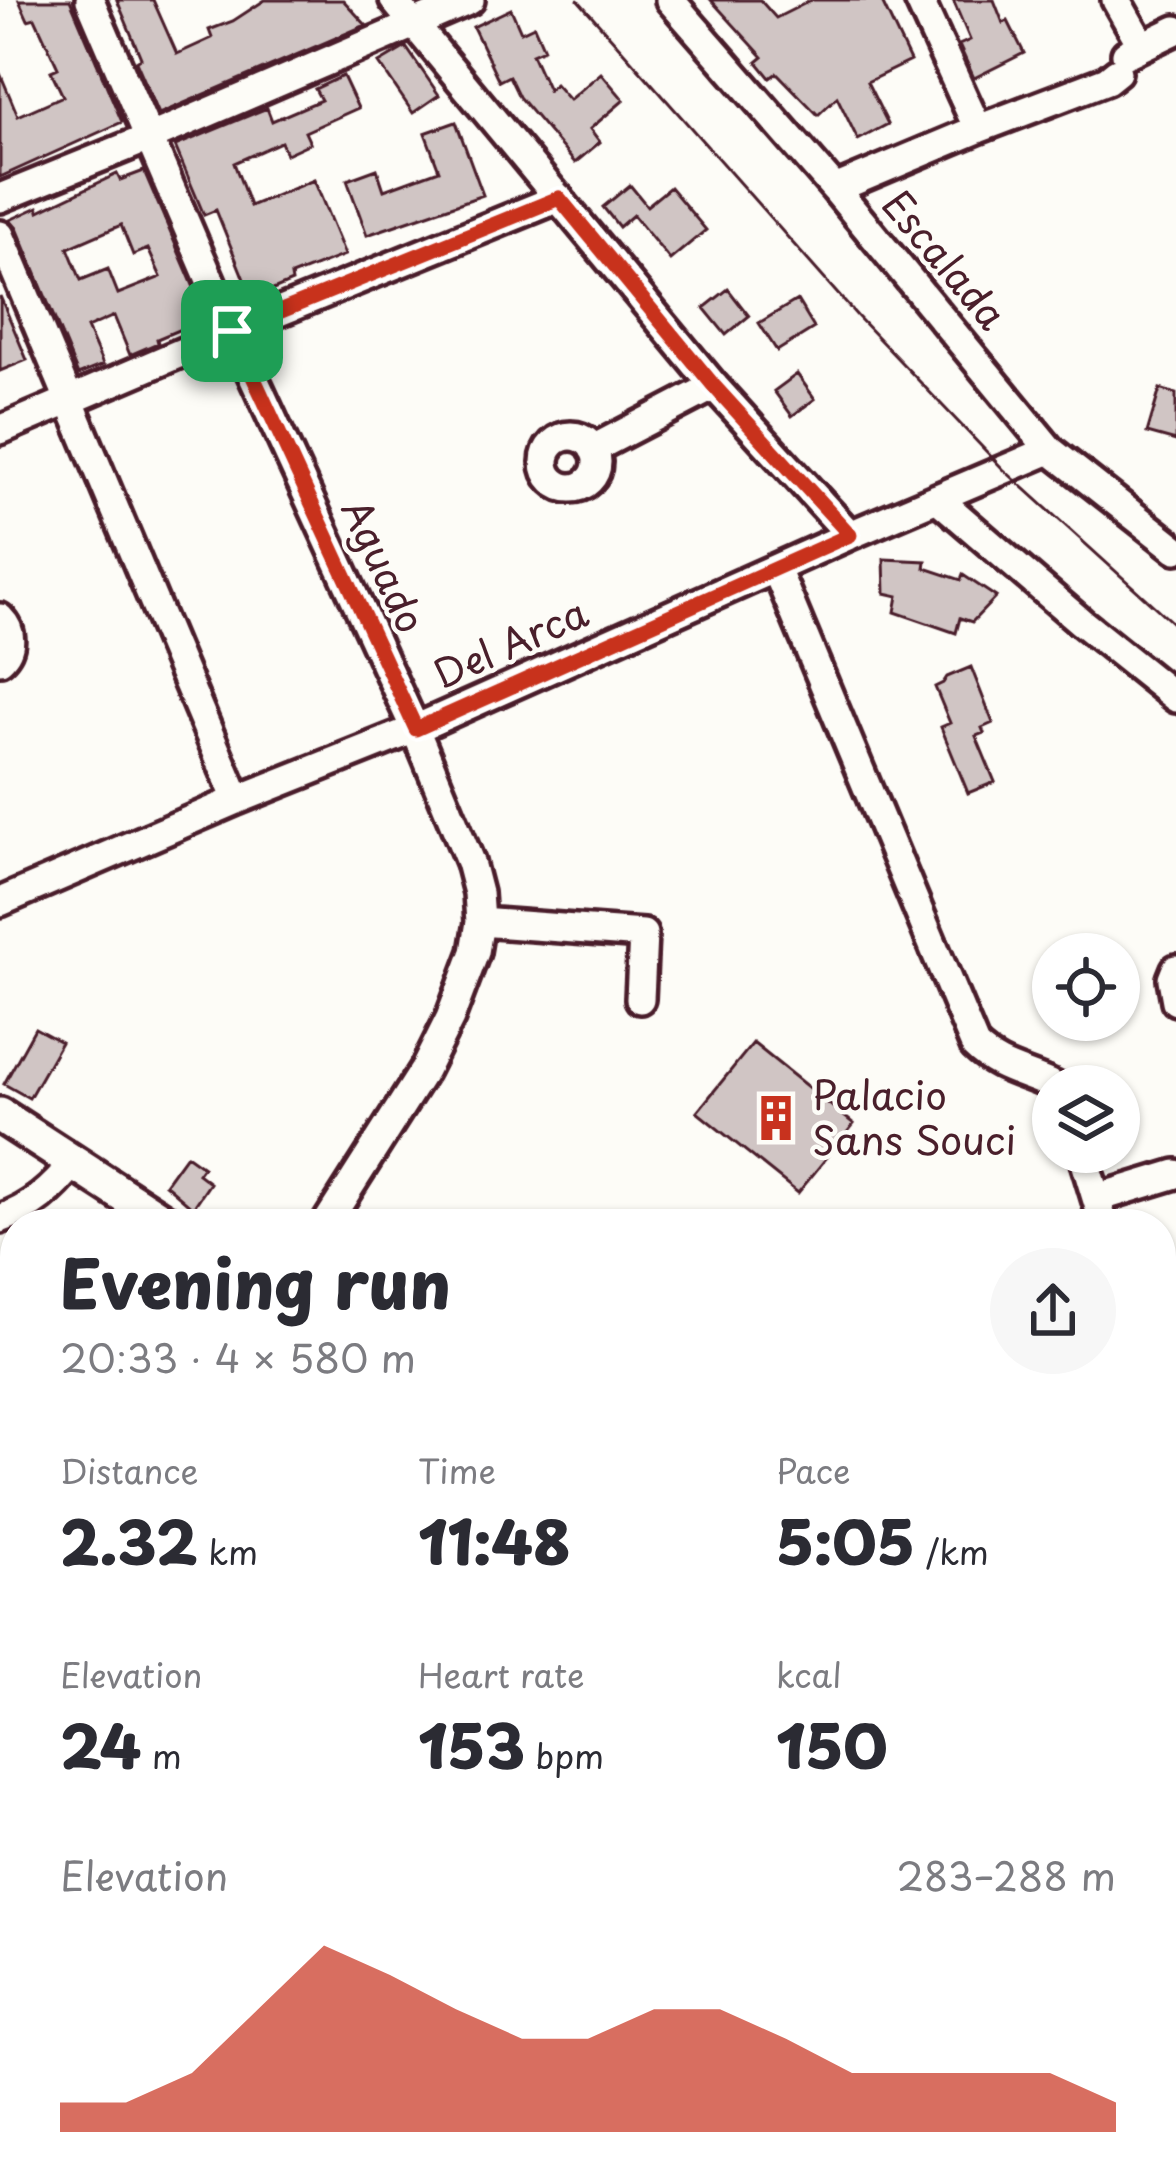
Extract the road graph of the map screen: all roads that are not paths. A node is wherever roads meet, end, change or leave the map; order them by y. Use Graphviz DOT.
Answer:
graph roads {
  1 [pos="90,0"];
  2 [pos="394,0"];
  3 [pos="470,0"];
  4 [pos="670,0"];
  5 [pos="919,0"];
  6 [pos="1116,0"];
  7 [pos="415,23"];
  8 [pos="1176,30"];
  9 [pos="1128,57"];
  10 [pos="978,129"];
  11 [pos="151,137"];
  12 [pos="835,189"];
  13 [pos="0,198"];
  14 [pos="559,198"];
  15 [pos="0,235"];
  16 [pos="232,331"];
  17 [pos="714,386"];
  18 [pos="70,401"];
  19 [pos="0,430"];
  20 [pos="593,449"];
  21 [pos="1051,450"];
  22 [pos="937,497"];
  23 [pos="850,535"];
  24 [pos="1176,549"];
  25 [pos="776,569"];
  26 [pos="0,618"];
  27 [pos="0,661"];
  28 [pos="1176,698"];
  29 [pos="416,729"];
  30 [pos="237,800"];
  31 [pos="0,902"];
  32 [pos="480,922"];
  33 [pos="1176,969"];
  34 [pos="640,999"];
  35 [pos="1175,999"];
  36 [pos="1032,1078"];
  37 [pos="0,1115"];
  38 [pos="74,1163"];
  39 [pos="1089,1173"];
  40 [pos="1176,1174"];
  41 [pos="26,1209"];
  42 [pos="145,1209"];
  43 [pos="336,1209"];
  44 [pos="1100,1209"];
  45 [pos="1105,1209"];
  1 -- 11 [label="street, Aguado"];
  2 -- 7 [label="street"];
  3 -- 7 [label="street"];
  4 -- 12 [label="street, Escalada"];
  5 -- 10 [label="street"];
  6 -- 9 [label="street"];
  7 -- 11 [label="street"];
  7 -- 14 [label="street"];
  8 -- 9 [label="street"];
  9 -- 10 [label="street"];
  10 -- 12 [label="street"];
  11 -- 13 [label="street"];
  11 -- 16 [label="street, Aguado"];
  12 -- 21 [label="street, Escalada"];
  14 -- 16 [label="street"];
  14 -- 17 [label="street"];
  15 -- 18 [label="street"];
  16 -- 18 [label="street"];
  16 -- 29 [label="street, Aguado"];
  17 -- 20 [label="street"];
  17 -- 23 [label="street"];
  18 -- 19 [label="street"];
  18 -- 30 [label="street"];
  21 -- 22 [label="street, Del Arca"];
  21 -- 24 [label="street, Escalada"];
  22 -- 23 [label="street, Del Arca"];
  22 -- 28 [label="street"];
  23 -- 25 [label="street, Del Arca"];
  25 -- 29 [label="street, Del Arca"];
  25 -- 36 [label="street"];
  26 -- 27 [label="street"];
  29 -- 30 [label="street, Del Arca"];
  29 -- 32 [label="street, Aguado"];
  30 -- 31 [label="street, Del Arca"];
  32 -- 34 [label="street"];
  32 -- 43 [label="street, Aguado"];
  33 -- 35 [label="street"];
  37 -- 38 [label="main road"];
  38 -- 41 [label="street"];
  38 -- 42 [label="main road"];
  39 -- 44 [label="street"];
  40 -- 45 [label="street"];
}
